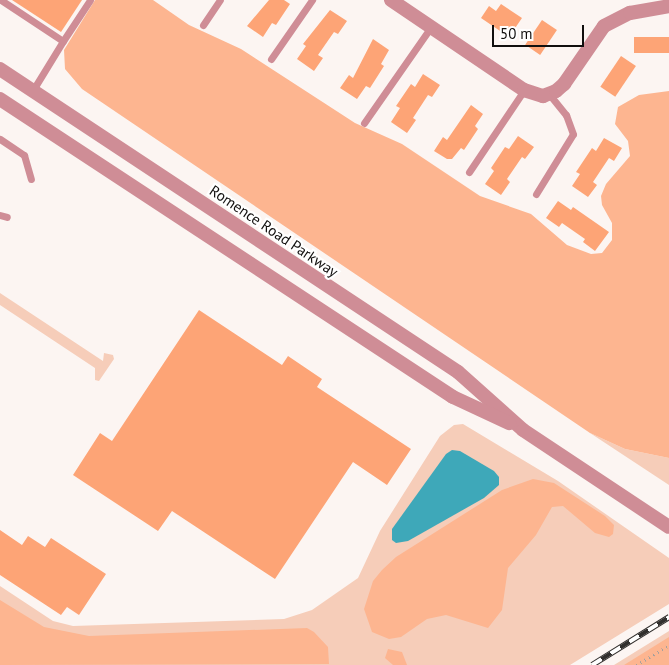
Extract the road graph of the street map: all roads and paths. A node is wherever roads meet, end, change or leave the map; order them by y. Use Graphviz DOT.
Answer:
graph roads {
  1 [pos="2,0"];
  2 [pos="90,0"];
  3 [pos="220,0"];
  4 [pos="312,0"];
  5 [pos="397,2"];
  6 [pos="669,6"];
  7 [pos="203,25"];
  8 [pos="431,27"];
  9 [pos="63,41"];
  10 [pos="271,59"];
  11 [pos="0,68"];
  12 [pos="33,90"];
  13 [pos="524,90"];
  14 [pos="546,95"];
  15 [pos="0,99"];
  16 [pos="364,123"];
  17 [pos="0,139"];
  18 [pos="469,172"];
  19 [pos="31,179"];
  20 [pos="536,194"];
  21 [pos="198,200"];
  22 [pos="185,221"];
  23 [pos="523,430"];
  24 [pos="669,527"];
  25 [pos="669,645"];
  26 [pos="636,665"];
  1 -- 9 [label="lane"];
  2 -- 9 [label="lane"];
  3 -- 7 [label="lane"];
  4 -- 10 [label="lane"];
  5 -- 8 [label="street"];
  6 -- 14 [label="street"];
  8 -- 13 [label="street"];
  8 -- 16 [label="lane"];
  9 -- 12 [label="lane"];
  11 -- 12 [label="street, Romence Road Parkway"];
  12 -- 21 [label="street, Romence Road Parkway"];
  13 -- 14 [label="street"];
  13 -- 18 [label="lane"];
  14 -- 20 [label="lane"];
  15 -- 22 [label="street, Romence Road Parkway"];
  17 -- 19 [label="lane"];
  21 -- 22 [label="street"];
  21 -- 23 [label="street, Romence Road Parkway"];
  22 -- 23 [label="street, Romence Road Parkway"];
  23 -- 24 [label="street, Romence Road Parkway"];
  25 -- 26 [label="path"];
}
